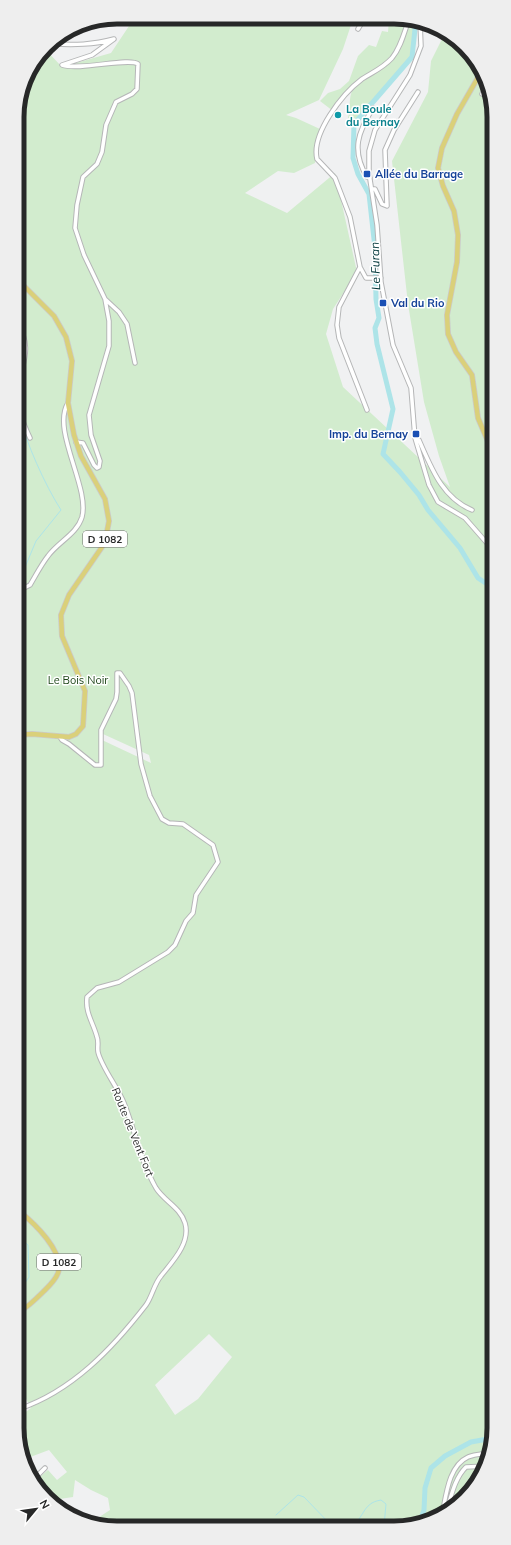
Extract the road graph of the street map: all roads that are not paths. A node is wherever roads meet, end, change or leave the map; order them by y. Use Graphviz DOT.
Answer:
graph roads {
  1 [pos="361,24"];
  2 [pos="406,25"];
  3 [pos="358,29"];
  4 [pos="421,29"];
  5 [pos="60,44"];
  6 [pos="478,77"];
  7 [pos="483,91"];
  8 [pos="418,92"];
  9 [pos="482,94"];
  10 [pos="373,108"];
  11 [pos="370,178"];
  12 [pos="372,189"];
  13 [pos="360,267"];
  14 [pos="380,279"];
  15 [pos="24,286"];
  16 [pos="105,300"];
  17 [pos="24,337"];
  18 [pos="24,356"];
  19 [pos="135,363"];
  20 [pos="68,403"];
  21 [pos="367,410"];
  22 [pos="24,426"];
  23 [pos="30,438"];
  24 [pos="415,438"];
  25 [pos="487,438"];
  26 [pos="76,442"];
  27 [pos="472,510"];
  28 [pos="487,543"];
  29 [pos="24,587"];
  30 [pos="24,735"];
  31 [pos="60,737"];
  32 [pos="24,1215"];
  33 [pos="24,1309"];
  34 [pos="24,1407"];
  35 [pos="483,1454"];
  36 [pos="479,1466"];
  37 [pos="45,1468"];
  38 [pos="37,1476"];
  39 [pos="448,1504"];
  40 [pos="443,1507"];
  1 -- 3 [label="street"];
  2 -- 13 [label="street"];
  4 -- 11 [label="street"];
  5 -- 16 [label="street"];
  6 -- 25 [label="main road"];
  7 -- 9 [label="street"];
  8 -- 12 [label="street"];
  10 -- 11 [label="street"];
  11 -- 12 [label="street"];
  12 -- 14 [label="street"];
  13 -- 14 [label="street"];
  13 -- 21 [label="street"];
  14 -- 24 [label="street"];
  15 -- 20 [label="main road, D 1082"];
  16 -- 19 [label="street"];
  16 -- 26 [label="street"];
  17 -- 18 [label="street"];
  20 -- 26 [label="main road, D 1082"];
  20 -- 29 [label="street"];
  22 -- 23 [label="street"];
  24 -- 27 [label="street"];
  24 -- 28 [label="street"];
  26 -- 31 [label="main road, D 1082"];
  30 -- 31 [label="main road, D 1082"];
  31 -- 34 [label="street, Route de Vent Fort"];
  32 -- 33 [label="main road, D 1082"];
  35 -- 40 [label="street"];
  36 -- 39 [label="street"];
  37 -- 38 [label="street"];
}
